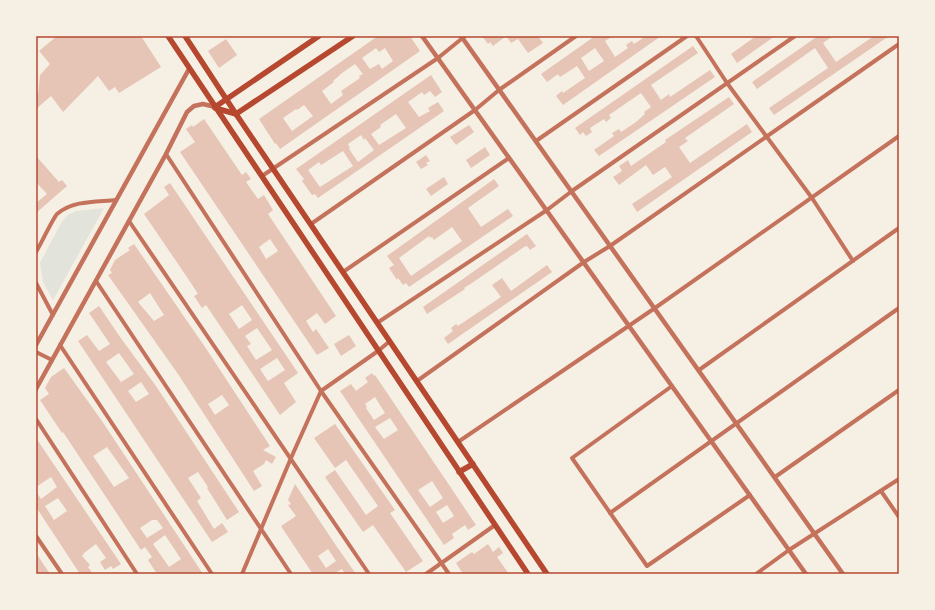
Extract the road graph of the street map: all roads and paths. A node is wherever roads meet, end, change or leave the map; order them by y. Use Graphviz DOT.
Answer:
graph roads {
  1 [pos="168,36"];
  2 [pos="185,36"];
  3 [pos="319,36"];
  4 [pos="353,36"];
  5 [pos="422,36"];
  6 [pos="576,36"];
  7 [pos="687,36"];
  8 [pos="696,36"];
  9 [pos="795,36"];
  10 [pos="463,37"];
  11 [pos="899,44"];
  12 [pos="438,58"];
  13 [pos="189,69"];
  14 [pos="727,83"];
  15 [pos="500,90"];
  16 [pos="227,98"];
  17 [pos="215,108"];
  18 [pos="475,110"];
  19 [pos="236,114"];
  20 [pos="767,136"];
  21 [pos="899,136"];
  22 [pos="536,141"];
  23 [pos="166,154"];
  24 [pos="509,158"];
  25 [pos="273,169"];
  26 [pos="262,176"];
  27 [pos="572,191"];
  28 [pos="812,198"];
  29 [pos="116,200"];
  30 [pos="547,210"];
  31 [pos="129,221"];
  32 [pos="310,224"];
  33 [pos="899,228"];
  34 [pos="610,246"];
  35 [pos="36,252"];
  36 [pos="853,261"];
  37 [pos="584,262"];
  38 [pos="343,272"];
  39 [pos="96,281"];
  40 [pos="36,283"];
  41 [pos="654,308"];
  42 [pos="899,308"];
  43 [pos="53,315"];
  44 [pos="377,323"];
  45 [pos="629,325"];
  46 [pos="390,341"];
  47 [pos="36,345"];
  48 [pos="60,345"];
  49 [pos="378,351"];
  50 [pos="36,352"];
  51 [pos="52,360"];
  52 [pos="699,370"];
  53 [pos="417,381"];
  54 [pos="672,386"];
  55 [pos="36,389"];
  56 [pos="899,390"];
  57 [pos="321,391"];
  58 [pos="36,419"];
  59 [pos="737,424"];
  60 [pos="712,441"];
  61 [pos="458,442"];
  62 [pos="291,458"];
  63 [pos="473,464"];
  64 [pos="460,472"];
  65 [pos="775,478"];
  66 [pos="899,479"];
  67 [pos="881,492"];
  68 [pos="750,495"];
  69 [pos="610,513"];
  70 [pos="899,517"];
  71 [pos="495,525"];
  72 [pos="261,529"];
  73 [pos="815,534"];
  74 [pos="36,536"];
  75 [pos="789,550"];
  76 [pos="441,563"];
  77 [pos="62,574"];
  78 [pos="137,574"];
  79 [pos="212,574"];
  80 [pos="242,574"];
  81 [pos="291,574"];
  82 [pos="369,574"];
  83 [pos="426,574"];
  84 [pos="449,574"];
  85 [pos="528,574"];
  86 [pos="548,574"];
  87 [pos="756,574"];
  88 [pos="806,574"];
  89 [pos="843,574"];
  1 -- 13 [label="main road"];
  2 -- 16 [label="main road"];
  3 -- 16 [label="main road"];
  4 -- 19 [label="main road"];
  5 -- 12 [label="street"];
  6 -- 15 [label="street"];
  7 -- 22 [label="street"];
  8 -- 14 [label="street"];
  9 -- 14 [label="street"];
  10 -- 12 [label="street"];
  10 -- 15 [label="street"];
  11 -- 20 [label="street"];
  12 -- 18 [label="street"];
  12 -- 25 [label="street"];
  13 -- 17 [label="main road"];
  13 -- 29 [label="street"];
  14 -- 20 [label="street"];
  14 -- 27 [label="street"];
  15 -- 18 [label="street"];
  15 -- 22 [label="street"];
  16 -- 17 [label="main road"];
  16 -- 19 [label="main road"];
  17 -- 19 [label="main road"];
  17 -- 23 [label="street"];
  17 -- 26 [label="main road"];
  18 -- 24 [label="street"];
  18 -- 32 [label="street"];
  19 -- 25 [label="main road"];
  20 -- 28 [label="street"];
  20 -- 34 [label="street"];
  21 -- 28 [label="street"];
  22 -- 27 [label="street"];
  23 -- 31 [label="street"];
  23 -- 57 [label="street"];
  24 -- 30 [label="street"];
  24 -- 38 [label="street"];
  25 -- 26 [label="street"];
  25 -- 32 [label="main road"];
  26 -- 49 [label="main road"];
  27 -- 30 [label="street"];
  27 -- 34 [label="street"];
  28 -- 36 [label="street"];
  28 -- 41 [label="street"];
  29 -- 35 [label="street"];
  29 -- 43 [label="street"];
  30 -- 37 [label="street"];
  30 -- 44 [label="street"];
  31 -- 39 [label="street"];
  31 -- 62 [label="street"];
  32 -- 38 [label="main road"];
  33 -- 36 [label="street"];
  34 -- 37 [label="street"];
  34 -- 41 [label="street"];
  36 -- 52 [label="street"];
  37 -- 45 [label="street"];
  37 -- 53 [label="street"];
  38 -- 44 [label="main road"];
  39 -- 48 [label="street"];
  39 -- 72 [label="street"];
  40 -- 43 [label="street"];
  41 -- 45 [label="street"];
  41 -- 52 [label="street"];
  42 -- 59 [label="street"];
  43 -- 47 [label="street"];
  44 -- 46 [label="main road"];
  45 -- 54 [label="street"];
  45 -- 61 [label="street"];
  46 -- 49 [label="street"];
  46 -- 53 [label="main road"];
  48 -- 51 [label="street"];
  48 -- 79 [label="street"];
  49 -- 57 [label="street"];
  49 -- 64 [label="main road"];
  50 -- 51 [label="street"];
  51 -- 55 [label="street"];
  52 -- 59 [label="street"];
  53 -- 61 [label="main road"];
  54 -- 60 [label="street"];
  54 -- 69 [label="street"];
  56 -- 65 [label="street"];
  57 -- 62 [label="street"];
  57 -- 76 [label="street"];
  58 -- 78 [label="street"];
  59 -- 60 [label="street"];
  59 -- 65 [label="street"];
  60 -- 68 [label="street"];
  60 -- 69 [label="street"];
  61 -- 63 [label="main road"];
  62 -- 72 [label="street"];
  62 -- 82 [label="street"];
  63 -- 64 [label="main road"];
  63 -- 86 [label="main road"];
  64 -- 71 [label="main road"];
  65 -- 73 [label="street"];
  66 -- 67 [label="street"];
  67 -- 70 [label="street"];
  67 -- 73 [label="street"];
  68 -- 69 [label="street"];
  68 -- 75 [label="street"];
  71 -- 76 [label="street"];
  71 -- 85 [label="main road"];
  72 -- 80 [label="street"];
  72 -- 81 [label="street"];
  73 -- 75 [label="street"];
  73 -- 89 [label="street"];
  74 -- 77 [label="street"];
  75 -- 87 [label="street"];
  75 -- 88 [label="street"];
  76 -- 83 [label="street"];
  76 -- 84 [label="street"];
}
